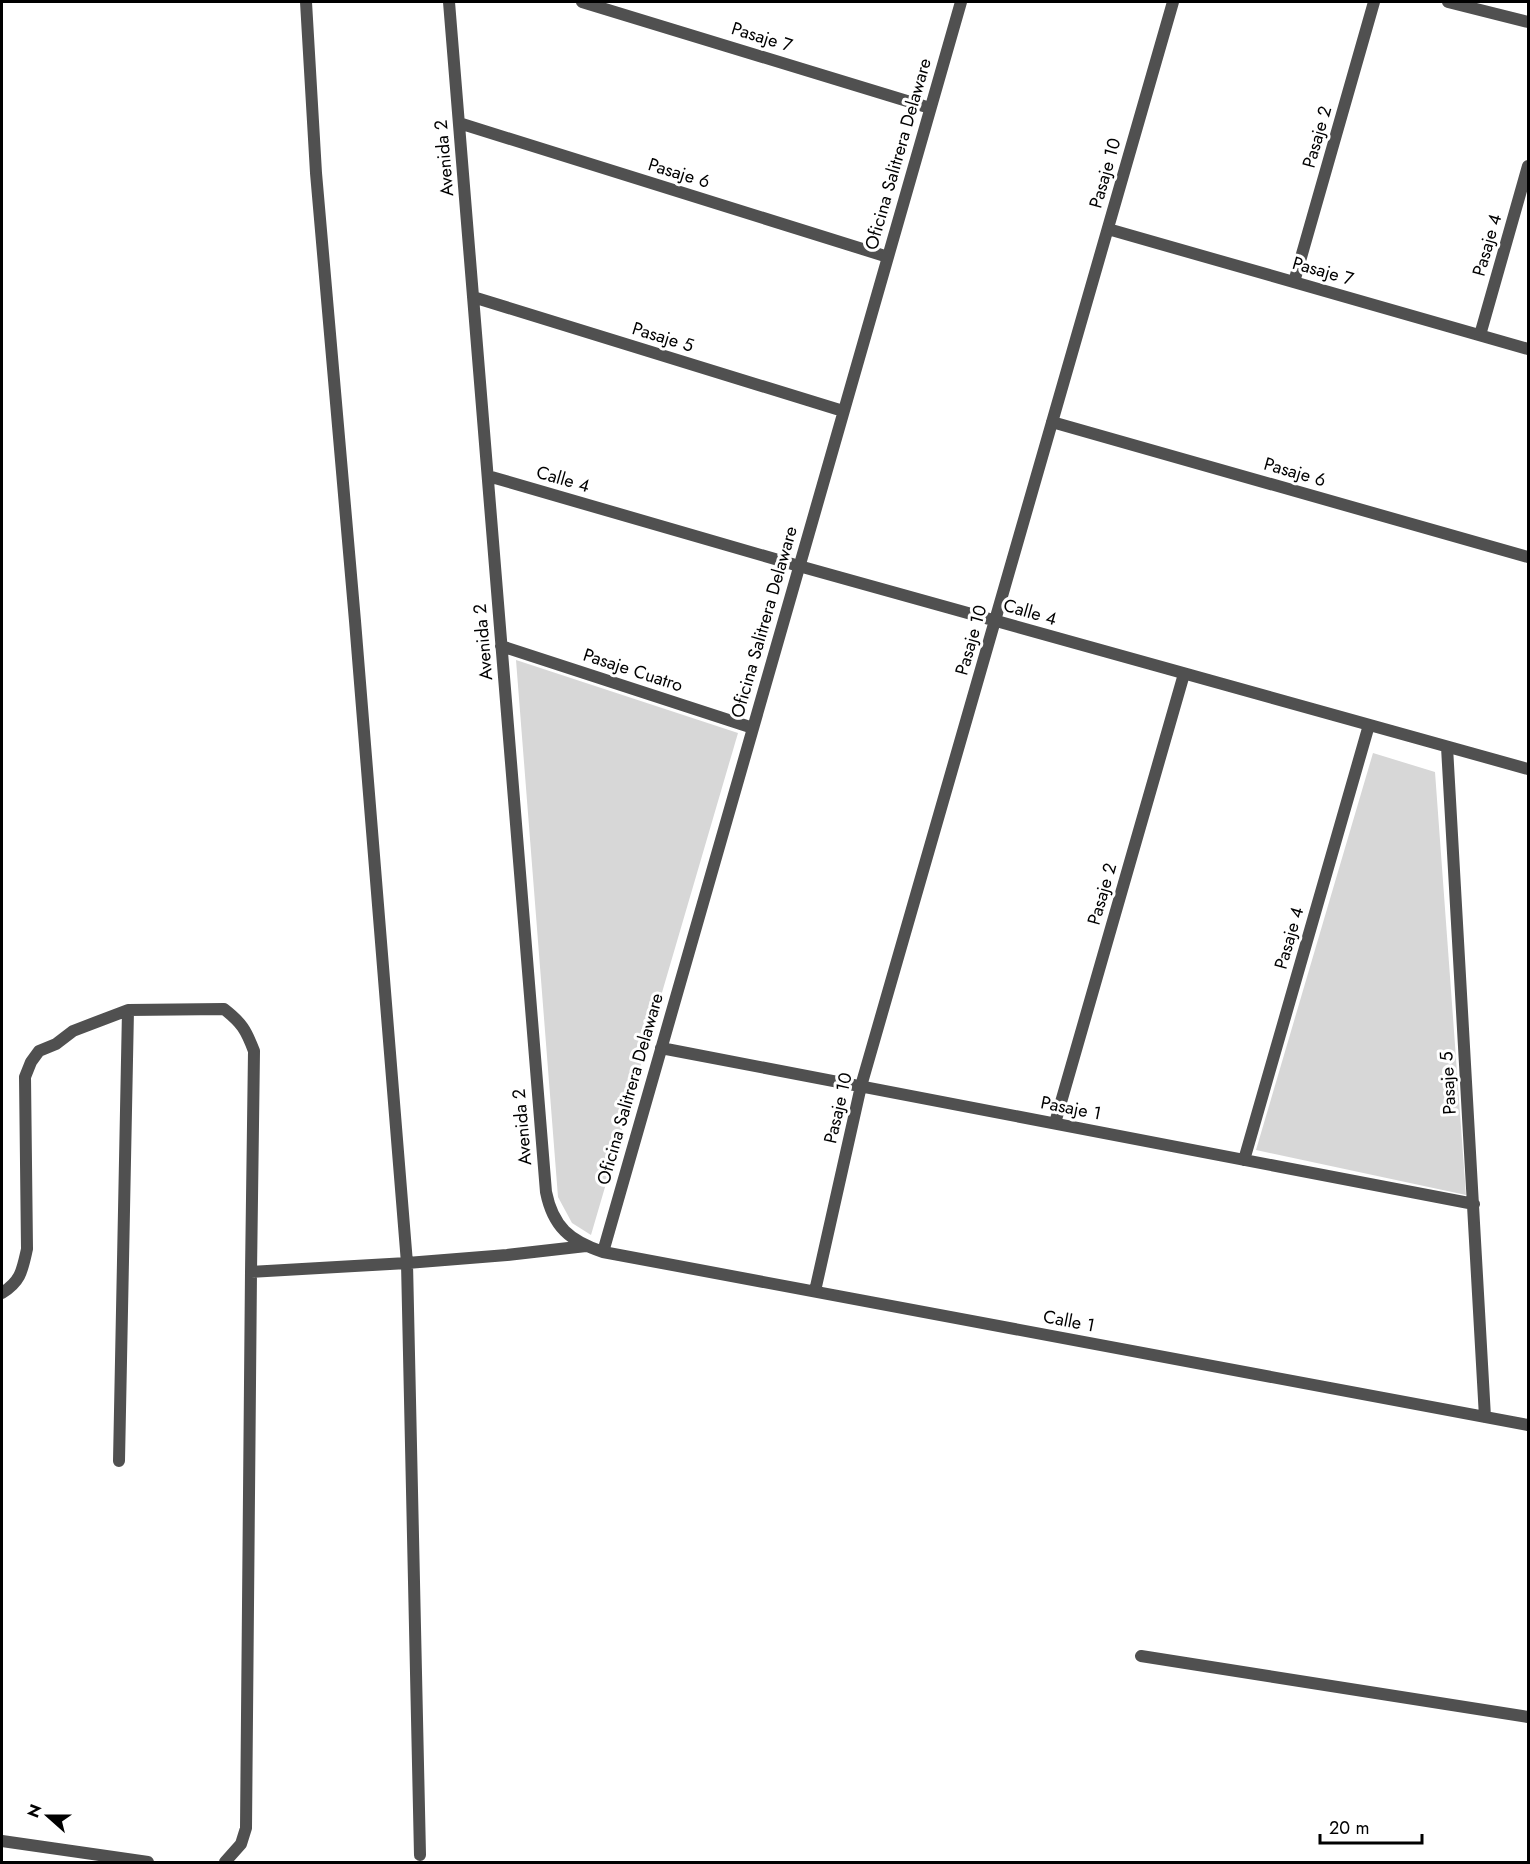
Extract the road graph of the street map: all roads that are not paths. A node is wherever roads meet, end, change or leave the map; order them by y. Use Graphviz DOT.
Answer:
graph roads {
  1 [pos="306,2"];
  2 [pos="449,2"];
  3 [pos="582,2"];
  4 [pos="961,2"];
  5 [pos="1173,2"];
  6 [pos="1374,2"];
  7 [pos="1448,2"];
  8 [pos="1528,22"];
  9 [pos="930,108"];
  10 [pos="459,123"];
  11 [pos="1528,166"];
  12 [pos="1108,229"];
  13 [pos="888,257"];
  14 [pos="1294,282"];
  15 [pos="473,297"];
  16 [pos="1480,335"];
  17 [pos="1528,349"];
  18 [pos="843,411"];
  19 [pos="1052,422"];
  20 [pos="488,476"];
  21 [pos="1528,557"];
  22 [pos="799,566"];
  23 [pos="995,621"];
  24 [pos="501,646"];
  25 [pos="1184,674"];
  26 [pos="1369,725"];
  27 [pos="753,728"];
  28 [pos="1447,747"];
  29 [pos="1528,770"];
  30 [pos="128,1010"];
  31 [pos="661,1048"];
  32 [pos="861,1086"];
  33 [pos="1055,1124"];
  34 [pos="1244,1160"];
  35 [pos="1474,1204"];
  36 [pos="586,1246"];
  37 [pos="603,1252"];
  38 [pos="407,1263"];
  39 [pos="251,1272"];
  40 [pos="815,1291"];
  41 [pos="2,1293"];
  42 [pos="1485,1417"];
  43 [pos="1528,1425"];
  44 [pos="119,1461"];
  45 [pos="1141,1656"];
  46 [pos="1528,1717"];
  47 [pos="2,1841"];
  48 [pos="420,1855"];
  49 [pos="148,1863"];
  50 [pos="225,1863"];
  1 -- 38 [label="street"];
  2 -- 10 [label="street, Avenida 2"];
  3 -- 9 [label="street, Pasaje 7"];
  4 -- 9 [label="street, Oficina Salitrera Delaware"];
  5 -- 12 [label="street, Pasaje 10"];
  6 -- 14 [label="street, Pasaje 2"];
  7 -- 8 [label="street"];
  9 -- 13 [label="street, Oficina Salitrera Delaware"];
  10 -- 13 [label="street, Pasaje 6"];
  10 -- 15 [label="street, Avenida 2"];
  11 -- 16 [label="street, Pasaje 4"];
  12 -- 14 [label="street, Pasaje 7"];
  12 -- 19 [label="street, Pasaje 10"];
  13 -- 18 [label="street, Oficina Salitrera Delaware"];
  14 -- 16 [label="street, Pasaje 7"];
  15 -- 18 [label="street, Pasaje 5"];
  15 -- 20 [label="street, Avenida 2"];
  16 -- 17 [label="street, Pasaje 7"];
  18 -- 22 [label="street, Oficina Salitrera Delaware"];
  19 -- 21 [label="street, Pasaje 6"];
  19 -- 23 [label="street, Pasaje 10"];
  20 -- 22 [label="street, Calle 4"];
  20 -- 24 [label="street, Avenida 2"];
  22 -- 23 [label="street, Calle 4"];
  22 -- 27 [label="street, Oficina Salitrera Delaware"];
  23 -- 25 [label="street, Calle 4"];
  23 -- 32 [label="street, Pasaje 10"];
  24 -- 27 [label="street, Pasaje Cuatro"];
  24 -- 36 [label="street, Avenida 2"];
  25 -- 26 [label="street, Calle 4"];
  25 -- 33 [label="street, Pasaje 2"];
  26 -- 28 [label="street, Calle 4"];
  26 -- 34 [label="street, Pasaje 4"];
  27 -- 31 [label="street, Oficina Salitrera Delaware"];
  28 -- 29 [label="street, Calle 4"];
  28 -- 35 [label="street, Pasaje 5"];
  30 -- 39 [label="street"];
  30 -- 41 [label="street"];
  30 -- 44 [label="street"];
  31 -- 32 [label="street, Pasaje 1"];
  31 -- 37 [label="street, Oficina Salitrera Delaware"];
  32 -- 33 [label="street, Pasaje 1"];
  32 -- 40 [label="street, Pasaje 10"];
  33 -- 34 [label="street, Pasaje 1"];
  34 -- 35 [label="street, Pasaje 1"];
  35 -- 42 [label="street, Pasaje 5"];
  36 -- 37 [label="street, Avenida 2"];
  36 -- 38 [label="street"];
  37 -- 40 [label="street, Calle 1"];
  38 -- 39 [label="street"];
  38 -- 48 [label="street"];
  39 -- 50 [label="street"];
  40 -- 42 [label="street, Calle 1"];
  42 -- 43 [label="street, Calle 1"];
  45 -- 46 [label="street"];
  47 -- 49 [label="street"];
}
